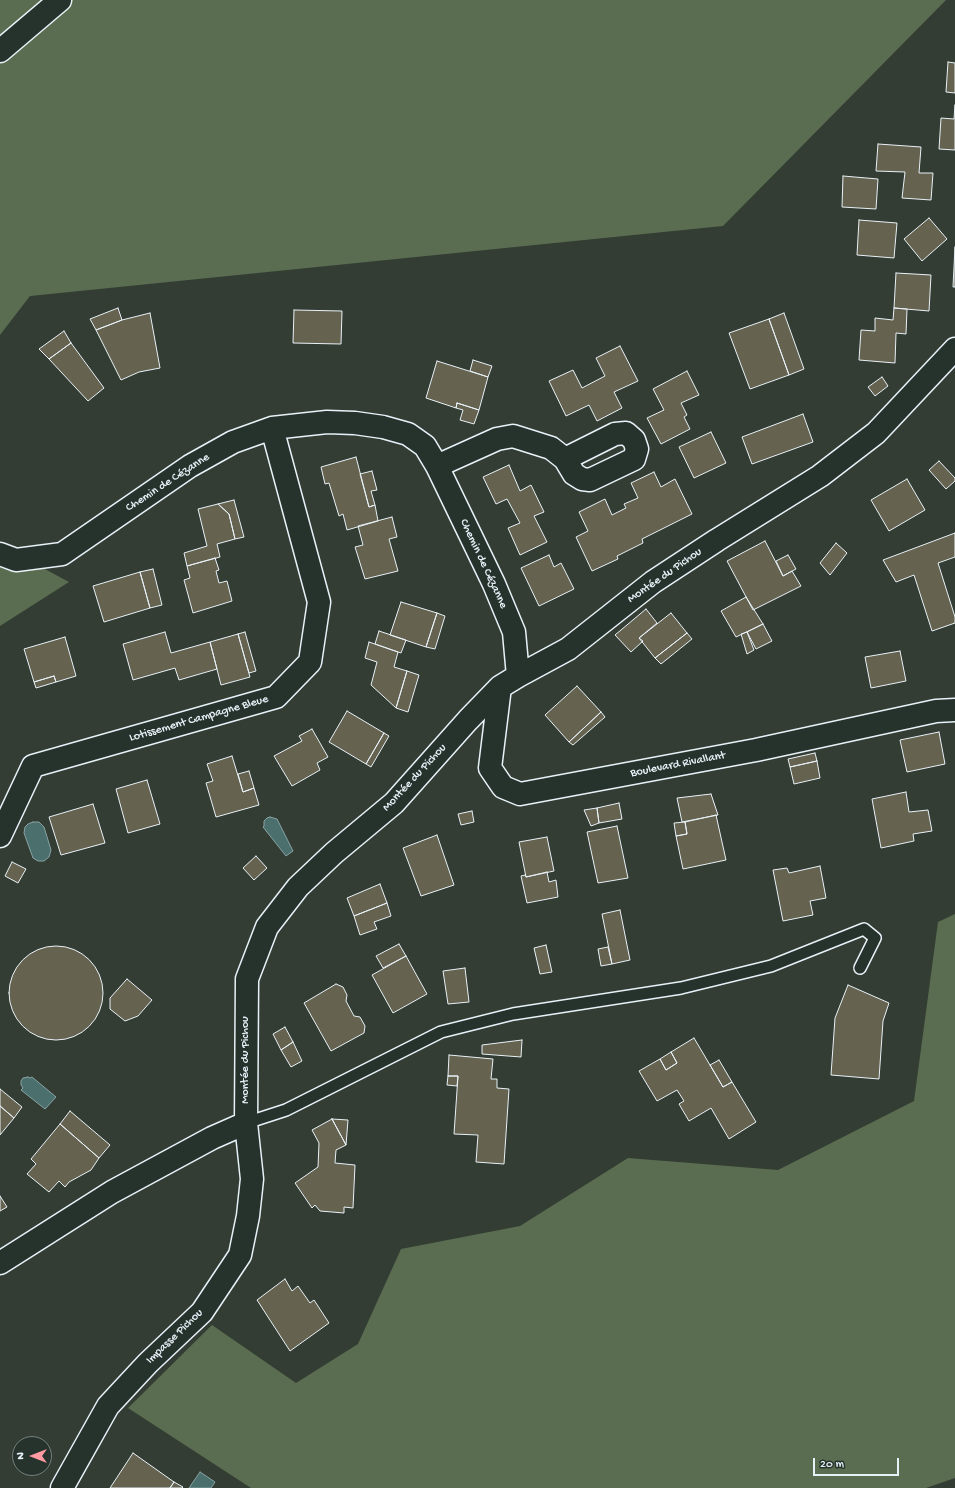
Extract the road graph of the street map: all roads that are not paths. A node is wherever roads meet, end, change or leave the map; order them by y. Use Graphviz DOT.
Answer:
graph roads {
  1 [pos="60,0"];
  2 [pos="0,51"];
  3 [pos="955,349"];
  4 [pos="272,428"];
  5 [pos="566,459"];
  6 [pos="437,466"];
  7 [pos="0,554"];
  8 [pos="518,676"];
  9 [pos="500,688"];
  10 [pos="955,710"];
  11 [pos="0,836"];
  12 [pos="860,968"];
  13 [pos="246,1123"];
  14 [pos="0,1263"];
  15 [pos="62,1488"];
  1 -- 2 [label="street"];
  3 -- 8 [label="street, Montée du Pichou"];
  4 -- 6 [label="street, Chemin de Cézanne"];
  4 -- 7 [label="street, Chemin de Cézanne"];
  4 -- 11 [label="street, Lotissement Campagne Bleue"];
  5 -- 6 [label="street"];
  6 -- 8 [label="street, Chemin de Cézanne"];
  8 -- 9 [label="street, Montée du Pichou"];
  9 -- 10 [label="street, Boulevard Rivallant"];
  9 -- 13 [label="street, Montée du Pichou"];
  12 -- 13 [label="lane"];
  13 -- 14 [label="street"];
  13 -- 15 [label="street, Impasse Pichou"];
}
